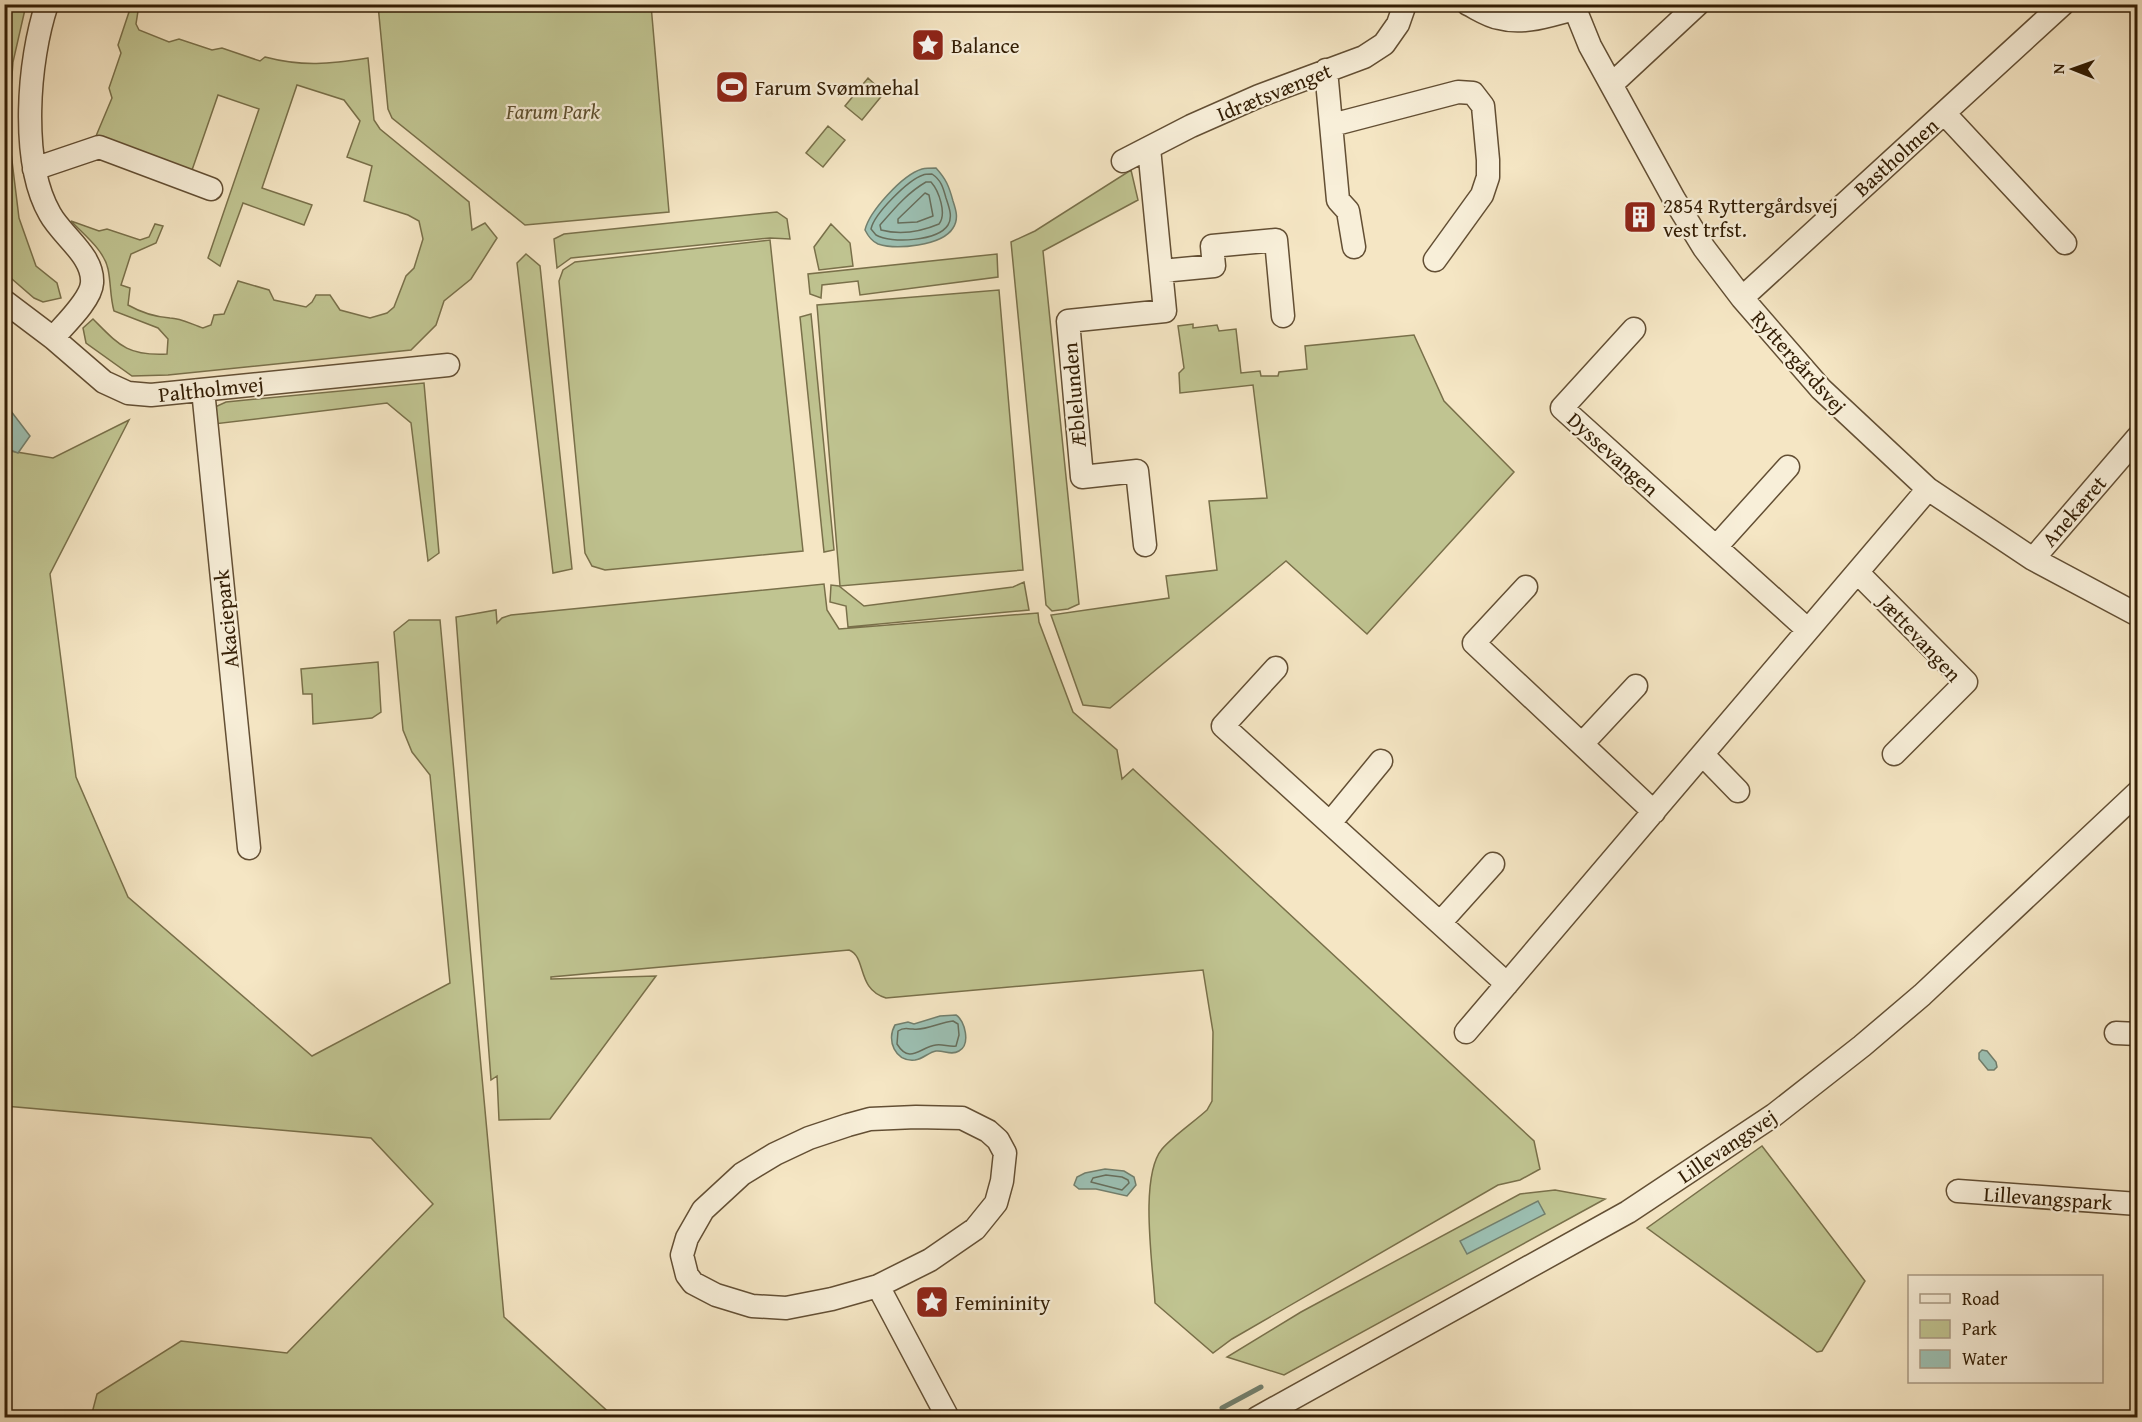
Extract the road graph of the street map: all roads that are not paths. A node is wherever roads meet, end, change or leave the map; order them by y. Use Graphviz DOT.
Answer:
graph roads {
  1 [pos="47,4"];
  2 [pos="1405,4"];
  3 [pos="1468,4"];
  4 [pos="1698,4"];
  5 [pos="2063,4"];
  6 [pos="1573,7"];
  7 [pos="1326,70"];
  8 [pos="1611,84"];
  9 [pos="1944,113"];
  10 [pos="1332,125"];
  11 [pos="1149,148"];
  12 [pos="1123,161"];
  13 [pos="34,169"];
  14 [pos="211,189"];
  15 [pos="2065,243"];
  16 [pos="1353,247"];
  17 [pos="1435,260"];
  18 [pos="1161,271"];
  19 [pos="1742,298"];
  20 [pos="4,301"];
  21 [pos="1283,316"];
  22 [pos="1634,328"];
  23 [pos="53,338"];
  24 [pos="448,365"];
  25 [pos="203,390"];
  26 [pos="2138,437"];
  27 [pos="1788,467"];
  28 [pos="1928,489"];
  29 [pos="1145,544"];
  30 [pos="1716,547"];
  31 [pos="2033,559"];
  32 [pos="1858,573"];
  33 [pos="1526,587"];
  34 [pos="2138,615"];
  35 [pos="1808,630"];
  36 [pos="1276,668"];
  37 [pos="1636,686"];
  38 [pos="1582,744"];
  39 [pos="1894,754"];
  40 [pos="1703,755"];
  41 [pos="1381,761"];
  42 [pos="1738,791"];
  43 [pos="2138,792"];
  44 [pos="1654,812"];
  45 [pos="1330,823"];
  46 [pos="249,849"];
  47 [pos="1493,864"];
  48 [pos="1440,923"];
  49 [pos="1507,984"];
  50 [pos="1466,1032"];
  51 [pos="1958,1191"];
  52 [pos="2138,1204"];
  53 [pos="878,1286"];
  54 [pos="948,1418"];
  55 [pos="1257,1418"];
  1 -- 13 [label="street"];
  2 -- 7 [label="street, Idrætsvænget"];
  3 -- 6 [label="street"];
  4 -- 8 [label="street"];
  5 -- 9 [label="street, Bastholmen"];
  6 -- 8 [label="street, Ryttergårdsvej"];
  7 -- 10 [label="street"];
  7 -- 11 [label="street, Idrætsvænget"];
  8 -- 19 [label="street, Ryttergårdsvej"];
  9 -- 15 [label="street, Bastholmen"];
  9 -- 19 [label="street, Bastholmen"];
  10 -- 16 [label="street"];
  10 -- 17 [label="street"];
  11 -- 12 [label="street, Idrætsvænget"];
  11 -- 18 [label="street, Æblelunden"];
  13 -- 14 [label="street"];
  13 -- 23 [label="street"];
  18 -- 21 [label="street"];
  18 -- 29 [label="street, Æblelunden"];
  19 -- 28 [label="street, Ryttergårdsvej"];
  20 -- 23 [label="street, Paltholmvej"];
  22 -- 30 [label="street, Dyssevangen"];
  23 -- 25 [label="street, Paltholmvej"];
  24 -- 25 [label="street, Paltholmvej"];
  25 -- 46 [label="street, Akaciepark"];
  26 -- 31 [label="street, Anekæret"];
  27 -- 30 [label="street"];
  28 -- 31 [label="street, Ryttergårdsvej"];
  28 -- 32 [label="street"];
  30 -- 35 [label="street, Dyssevangen"];
  31 -- 34 [label="street, Ryttergårdsvej"];
  32 -- 35 [label="street"];
  32 -- 39 [label="street, Jættevangen"];
  33 -- 38 [label="street"];
  35 -- 40 [label="street"];
  36 -- 45 [label="street"];
  37 -- 38 [label="street"];
  38 -- 44 [label="street"];
  40 -- 42 [label="street"];
  40 -- 44 [label="street"];
  41 -- 45 [label="street"];
  43 -- 55 [label="street, Lillevangsvej"];
  44 -- 49 [label="street"];
  45 -- 48 [label="street"];
  47 -- 48 [label="street"];
  48 -- 49 [label="street"];
  49 -- 50 [label="street"];
  51 -- 52 [label="street, Lillevangspark"];
  53 -- 53 [label="street"];
  53 -- 54 [label="street"];
}
